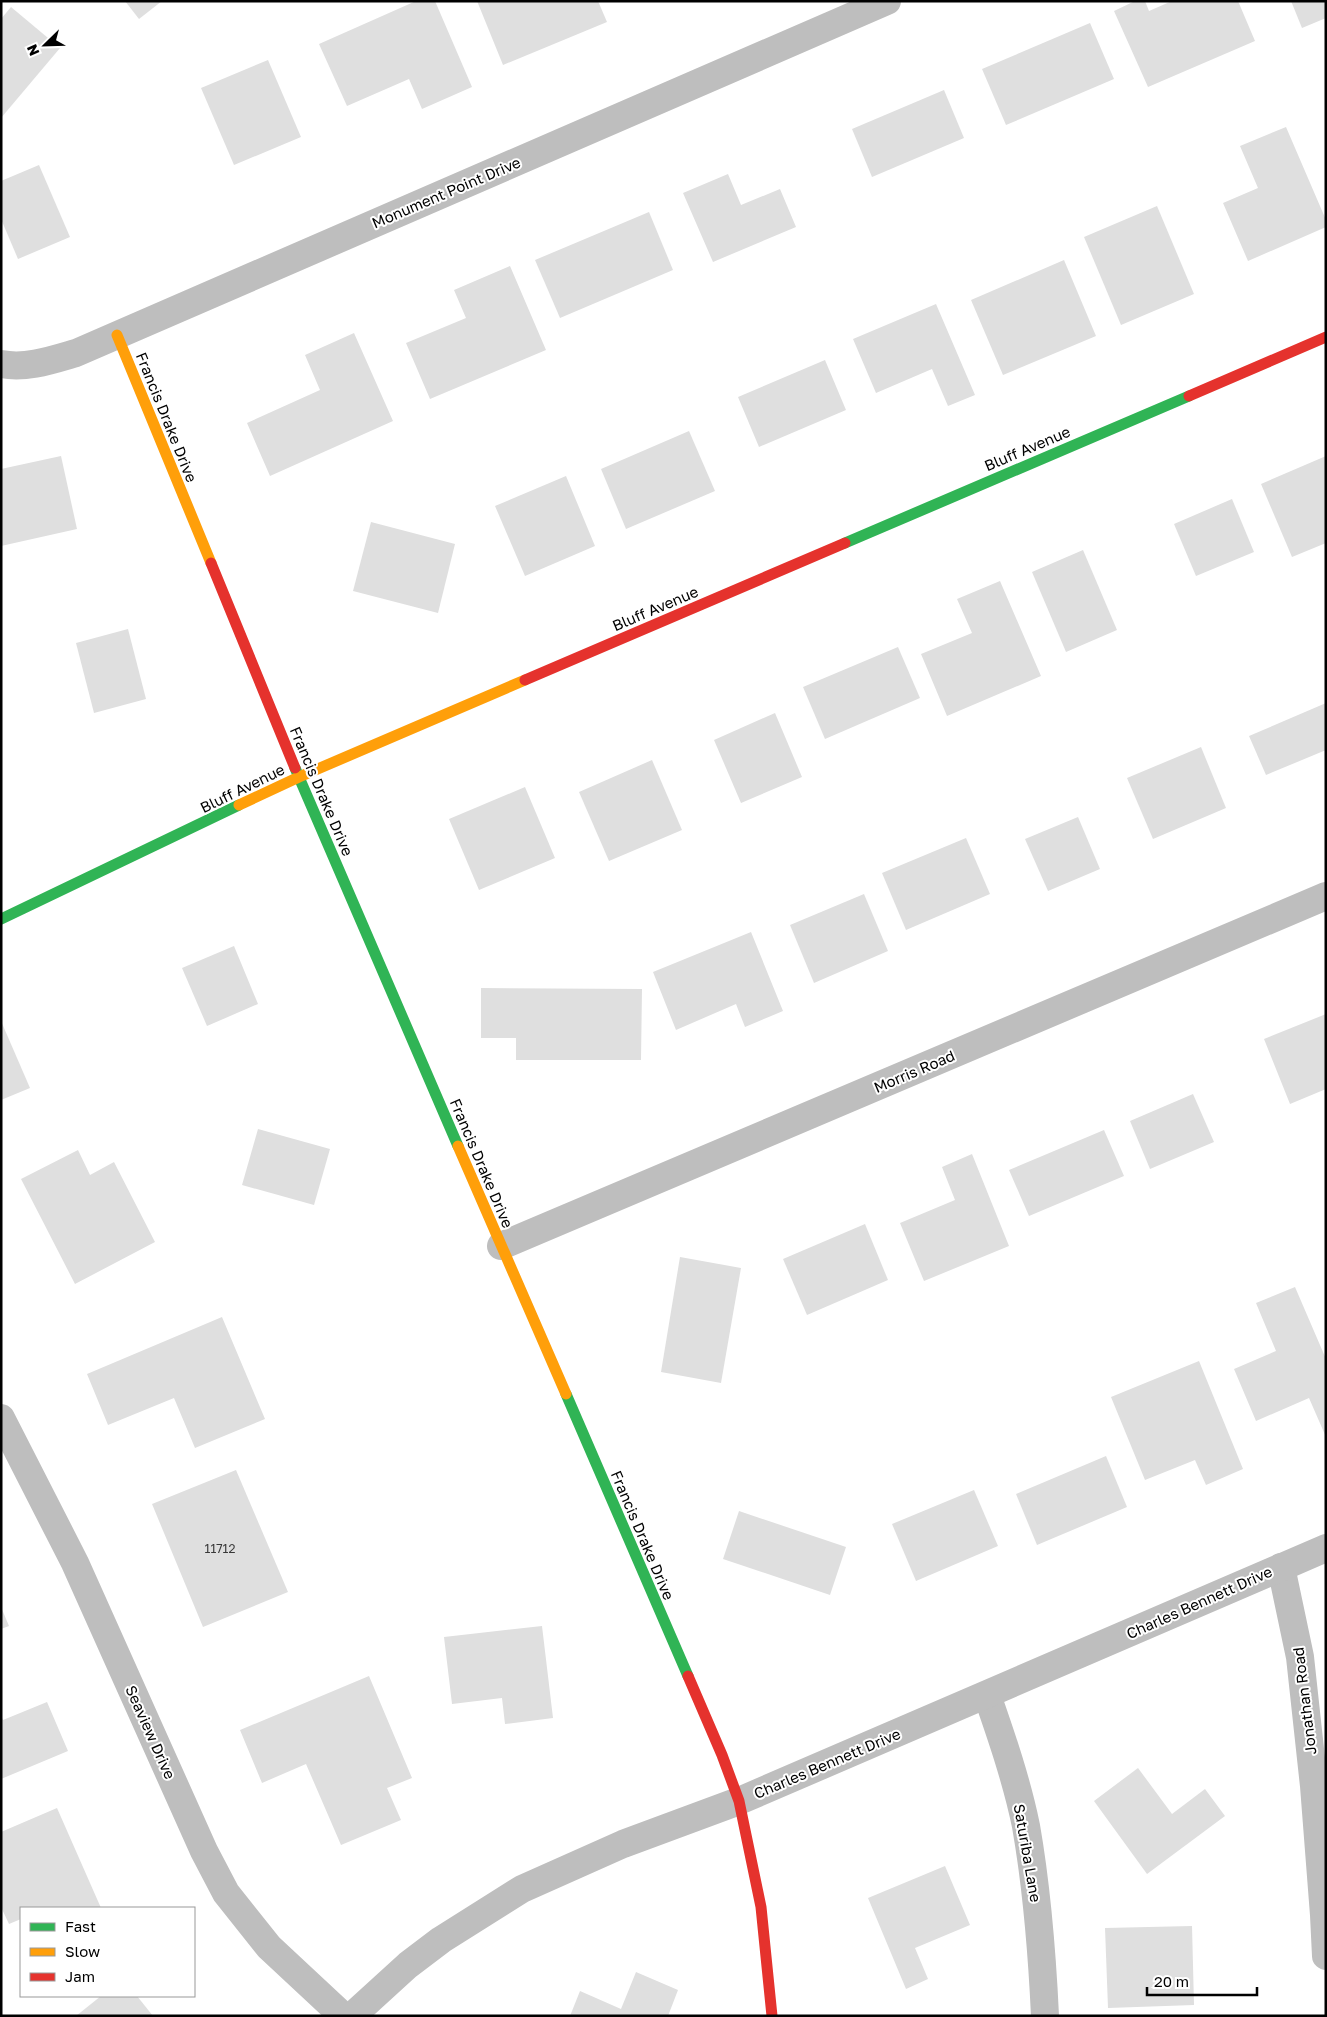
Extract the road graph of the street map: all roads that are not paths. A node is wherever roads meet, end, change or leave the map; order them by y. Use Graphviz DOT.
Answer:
graph roads {
  1 [pos="887,1"];
  2 [pos="117,335"];
  3 [pos="1326,337"];
  4 [pos="1,364"];
  5 [pos="299,777"];
  6 [pos="1326,896"];
  7 [pos="1,919"];
  8 [pos="501,1246"];
  9 [pos="1,1418"];
  10 [pos="1326,1548"];
  11 [pos="1281,1567"];
  12 [pos="987,1695"];
  13 [pos="739,1801"];
  14 [pos="1326,1956"];
  15 [pos="343,2016"];
  16 [pos="352,2016"];
  17 [pos="772,2016"];
  18 [pos="1045,2016"];
  1 -- 2 [label="street, Monument Point Drive"];
  2 -- 4 [label="street, Monument Point Drive"];
  2 -- 5 [label="street, Francis Drake Drive"];
  3 -- 5 [label="street, Bluff Avenue"];
  5 -- 7 [label="street, Bluff Avenue"];
  5 -- 8 [label="street, Francis Drake Drive"];
  6 -- 8 [label="street, Morris Road"];
  8 -- 13 [label="street, Francis Drake Drive"];
  9 -- 15 [label="street, Seaview Drive"];
  10 -- 11 [label="street, Charles Bennett Drive"];
  11 -- 12 [label="street, Charles Bennett Drive"];
  11 -- 14 [label="street, Jonathan Road"];
  12 -- 13 [label="street, Charles Bennett Drive"];
  12 -- 18 [label="street, Saturiba Lane"];
  13 -- 16 [label="street, Charles Bennett Drive"];
  13 -- 17 [label="street, Francis Drake Drive"];
}
